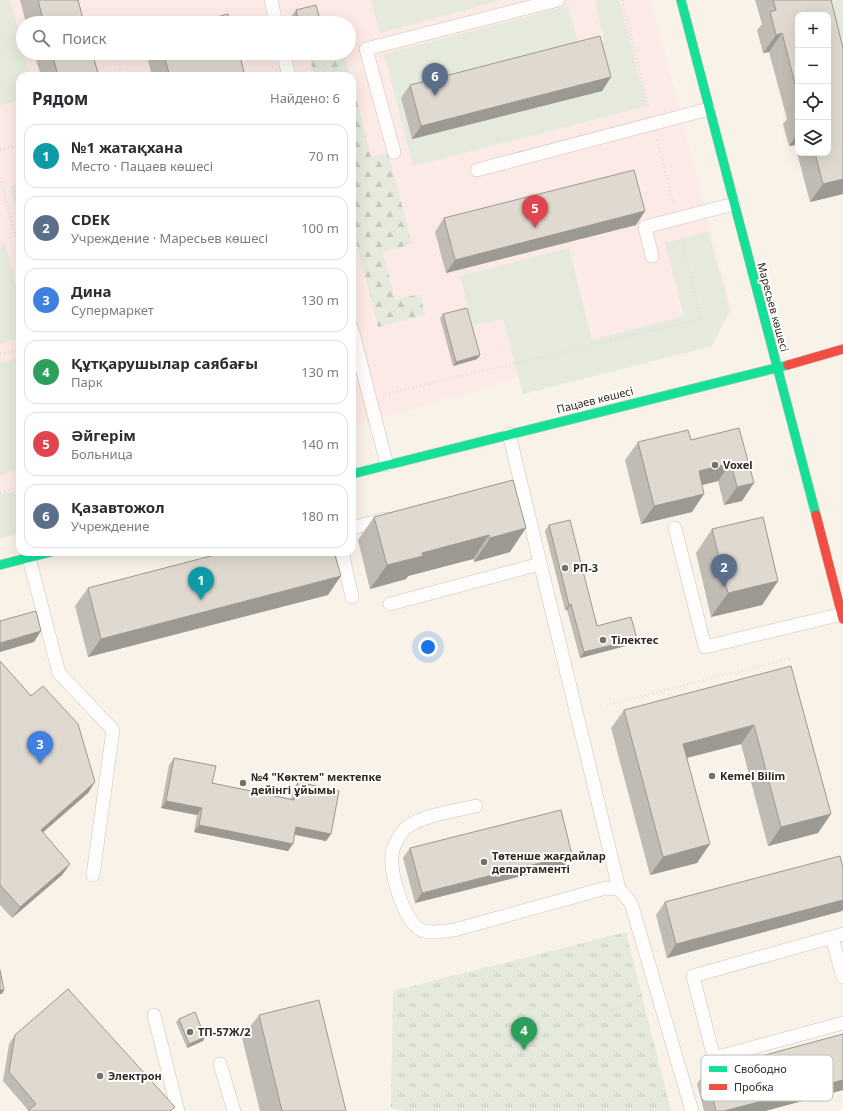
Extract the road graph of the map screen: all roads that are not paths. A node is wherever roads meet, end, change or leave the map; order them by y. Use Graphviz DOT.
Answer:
graph roads {
  1 [pos="271,0"];
  2 [pos="558,0"];
  3 [pos="681,0"];
  4 [pos="274,16"];
  5 [pos="285,60"];
  6 [pos="288,72"];
  7 [pos="709,109"];
  8 [pos="394,152"];
  9 [pos="477,170"];
  10 [pos="734,204"];
  11 [pos="652,256"];
  12 [pos="356,345"];
  13 [pos="843,349"];
  14 [pos="776,368"];
  15 [pos="509,434"];
  16 [pos="387,465"];
  17 [pos="356,473"];
  18 [pos="398,516"];
  19 [pos="356,527"];
  20 [pos="675,528"];
  21 [pos="36,556"];
  22 [pos="343,556"];
  23 [pos="29,558"];
  24 [pos="540,564"];
  25 [pos="0,565"];
  26 [pos="352,597"];
  27 [pos="390,604"];
  28 [pos="842,617"];
  29 [pos="476,806"];
  30 [pos="93,875"];
  31 [pos="619,889"];
  32 [pos="838,936"];
  33 [pos="843,977"];
  34 [pos="154,1015"];
  35 [pos="843,1023"];
  36 [pos="713,1055"];
  37 [pos="725,1055"];
  38 [pos="220,1064"];
  39 [pos="178,1111"];
  40 [pos="234,1111"];
  41 [pos="692,1111"];
  1 -- 4 [label="lane"];
  2 -- 8 [label="lane"];
  3 -- 7 [label="main road, Маресьев көшесі"];
  5 -- 6 [label="lane"];
  7 -- 9 [label="lane"];
  7 -- 10 [label="main road, Маресьев көшесі"];
  10 -- 11 [label="lane"];
  10 -- 14 [label="main road, Маресьев көшесі"];
  12 -- 16 [label="lane"];
  13 -- 14 [label="main road, Пацаев көшесі"];
  14 -- 15 [label="main road, Пацаев көшесі"];
  14 -- 28 [label="main road, Маресьев көшесі"];
  15 -- 16 [label="main road, Пацаев көшесі"];
  15 -- 24 [label="lane"];
  16 -- 17 [label="main road, Пацаев көшесі"];
  18 -- 19 [label="lane"];
  20 -- 28 [label="lane"];
  21 -- 23 [label="main road"];
  22 -- 26 [label="lane"];
  23 -- 25 [label="main road"];
  23 -- 30 [label="lane"];
  24 -- 27 [label="lane"];
  24 -- 31 [label="lane"];
  29 -- 31 [label="lane"];
  31 -- 41 [label="lane"];
  32 -- 33 [label="lane"];
  32 -- 36 [label="lane"];
  34 -- 39 [label="lane"];
  35 -- 37 [label="lane"];
  38 -- 40 [label="lane"];
}
